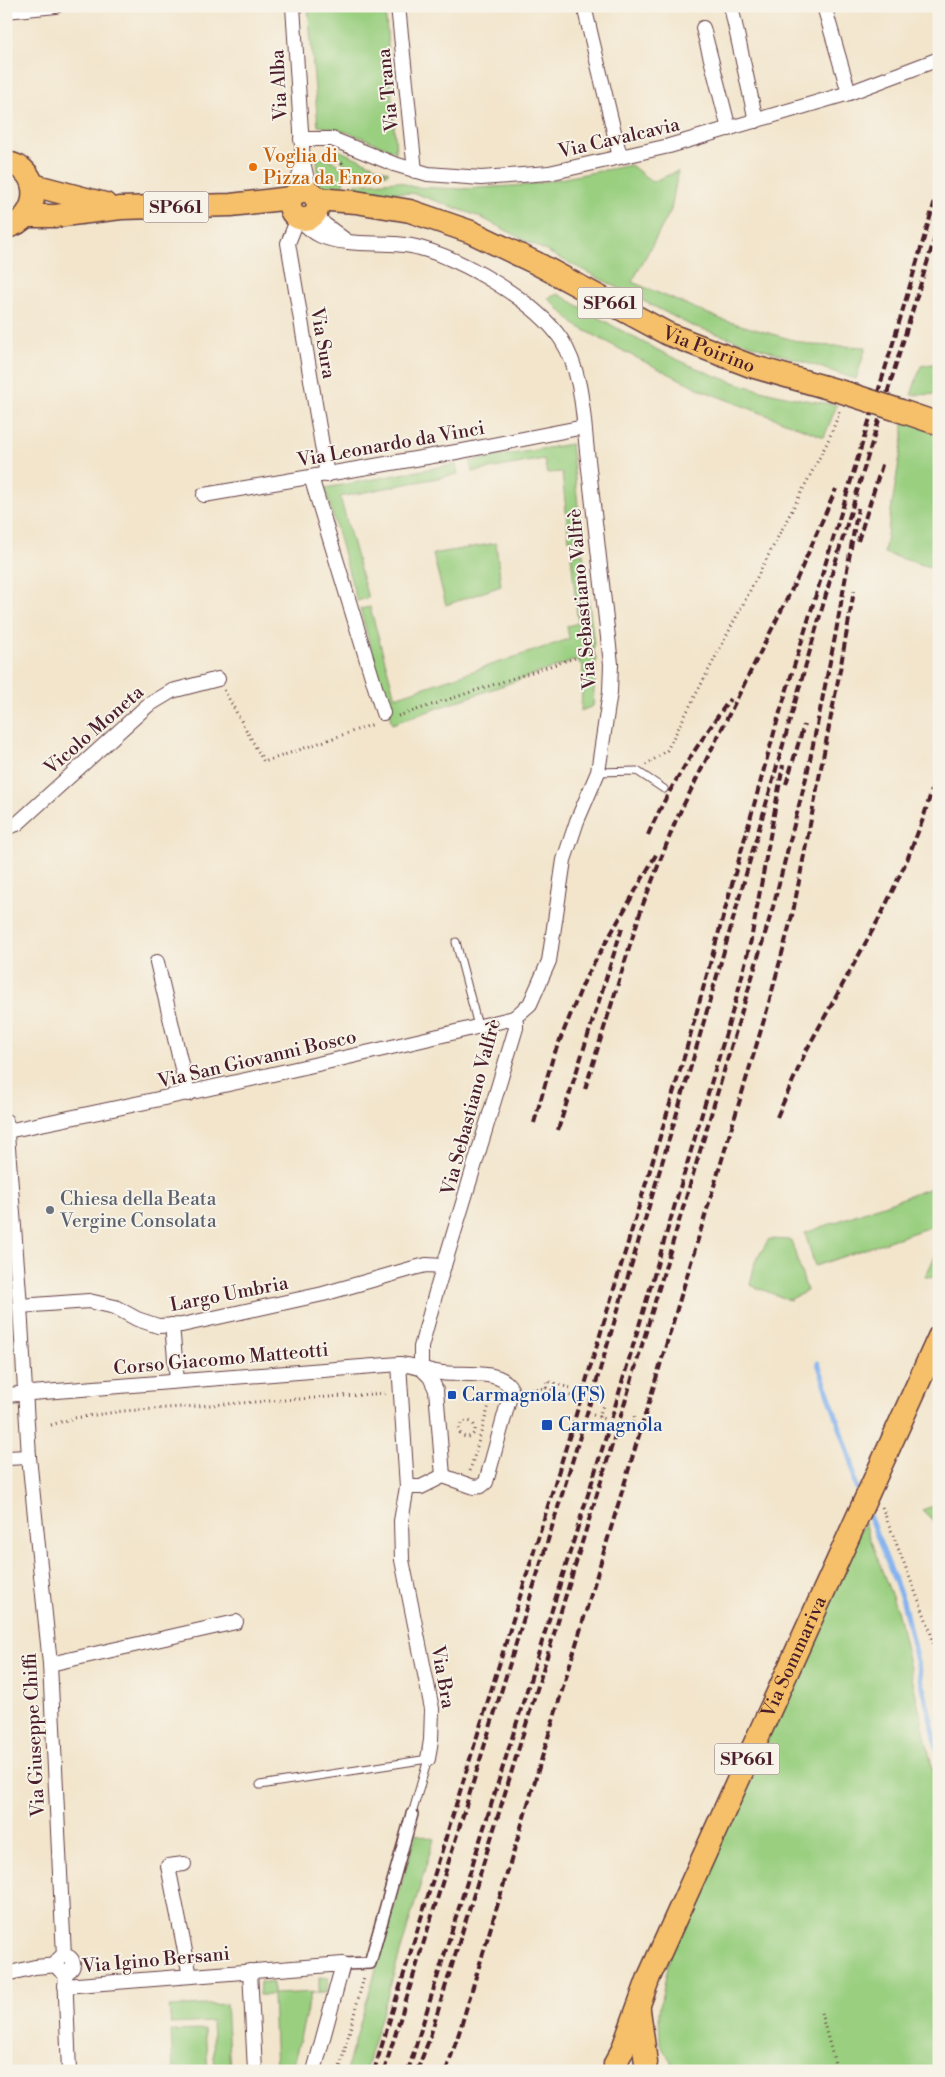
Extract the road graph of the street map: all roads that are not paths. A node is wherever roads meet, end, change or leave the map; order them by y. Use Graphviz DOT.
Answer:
graph roads {
  1 [pos="56,6"];
  2 [pos="293,6"];
  3 [pos="398,6"];
  4 [pos="584,6"];
  5 [pos="731,6"];
  6 [pos="824,6"];
  7 [pos="6,11"];
  8 [pos="703,28"];
  9 [pos="939,59"];
  10 [pos="849,93"];
  11 [pos="756,121"];
  12 [pos="729,129"];
  13 [pos="301,139"];
  14 [pos="620,157"];
  15 [pos="8,160"];
  16 [pos="415,171"];
  17 [pos="33,185"];
  18 [pos="302,204"];
  19 [pos="121,208"];
  20 [pos="27,216"];
  21 [pos="6,227"];
  22 [pos="939,424"];
  23 [pos="584,427"];
  24 [pos="327,475"];
  25 [pos="311,477"];
  26 [pos="204,495"];
  27 [pos="218,679"];
  28 [pos="384,716"];
  29 [pos="598,772"];
  30 [pos="664,789"];
  31 [pos="6,828"];
  32 [pos="456,942"];
  33 [pos="157,962"];
  34 [pos="514,1018"];
  35 [pos="478,1026"];
  36 [pos="188,1094"];
  37 [pos="7,1126"];
  38 [pos="444,1266"];
  39 [pos="20,1306"];
  40 [pos="172,1325"];
  41 [pos="939,1337"];
  42 [pos="400,1364"];
  43 [pos="421,1367"];
  44 [pos="177,1381"];
  45 [pos="25,1394"];
  46 [pos="6,1395"];
  47 [pos="29,1456"];
  48 [pos="6,1458"];
  49 [pos="443,1476"];
  50 [pos="407,1487"];
  51 [pos="236,1622"];
  52 [pos="50,1664"];
  53 [pos="428,1759"];
  54 [pos="260,1785"];
  55 [pos="412,1814"];
  56 [pos="184,1864"];
  57 [pos="62,1964"];
  58 [pos="343,1964"];
  59 [pos="250,1971"];
  60 [pos="6,1974"];
  61 [pos="190,1976"];
  62 [pos="65,1986"];
  63 [pos="639,2004"];
  64 [pos="613,2067"];
  65 [pos="649,2067"];
  66 [pos="69,2071"];
  67 [pos="255,2071"];
  68 [pos="314,2071"];
  1 -- 7 [label="street"];
  2 -- 13 [label="street, Via Alba"];
  3 -- 16 [label="street, Via Trana"];
  4 -- 14 [label="street"];
  5 -- 11 [label="street"];
  6 -- 10 [label="street"];
  8 -- 12 [label="street"];
  9 -- 10 [label="street, Via Cavalcavia"];
  10 -- 11 [label="street, Via Cavalcavia"];
  11 -- 12 [label="street, Via Cavalcavia"];
  12 -- 14 [label="street, Via Cavalcavia"];
  13 -- 16 [label="street, Via Cavalcavia"];
  13 -- 18 [label="street, Via Alba"];
  14 -- 16 [label="street, Via Cavalcavia"];
  15 -- 17 [label="main road"];
  17 -- 19 [label="main road, Via Poirino"];
  17 -- 20 [label="main road"];
  18 -- 19 [label="main road, Via Poirino / SP661"];
  18 -- 22 [label="main road, Via Poirino / SP661, bridge"];
  18 -- 23 [label="street, Via Sebastiano Valfrè"];
  18 -- 24 [label="street, Via Sura"];
  19 -- 20 [label="main road, Via Poirino"];
  20 -- 21 [label="main road"];
  23 -- 24 [label="street, Via Leonardo da Vinci"];
  23 -- 29 [label="street, Via Sebastiano Valfrè"];
  24 -- 25 [label="street, Via Leonardo da Vinci"];
  25 -- 26 [label="street, Via Leonardo da Vinci"];
  25 -- 28 [label="street"];
  27 -- 31 [label="street, Vicolo Moneta"];
  29 -- 30 [label="lane"];
  29 -- 34 [label="street, Via Sebastiano Valfrè"];
  32 -- 35 [label="lane"];
  33 -- 36 [label="street"];
  34 -- 35 [label="street, Via San Giovanni Bosco"];
  34 -- 38 [label="street, Via Sebastiano Valfrè"];
  35 -- 36 [label="street, Via San Giovanni Bosco"];
  36 -- 37 [label="street, Via San Giovanni Bosco"];
  37 -- 39 [label="street, Via Giuseppe Chiffi"];
  38 -- 40 [label="street, Largo Umbria"];
  38 -- 43 [label="street, Via Sebastiano Valfrè"];
  39 -- 40 [label="street, Largo Umbria"];
  39 -- 45 [label="street, Via Giuseppe Chiffi"];
  40 -- 44 [label="street"];
  41 -- 63 [label="main road, Via Sommariva / SP661"];
  42 -- 43 [label="street, Corso Giacomo Matteotti"];
  42 -- 44 [label="street, Corso Giacomo Matteotti"];
  42 -- 50 [label="street, Via Bra"];
  43 -- 49 [label="street"];
  43 -- 49 [label="street, Corso Giacomo Matteotti"];
  44 -- 45 [label="street, Corso Giacomo Matteotti"];
  45 -- 46 [label="street, Corso Giacomo Matteotti"];
  45 -- 47 [label="street, Via Giuseppe Chiffi"];
  47 -- 48 [label="street"];
  47 -- 52 [label="street, Via Giuseppe Chiffi"];
  49 -- 50 [label="street"];
  50 -- 53 [label="street, Via Bra"];
  51 -- 52 [label="street"];
  52 -- 57 [label="street, Via Giuseppe Chiffi"];
  53 -- 54 [label="lane"];
  53 -- 55 [label="lane, Via Bra"];
  55 -- 58 [label="street, Via Bra"];
  56 -- 61 [label="street"];
  57 -- 60 [label="street"];
  57 -- 62 [label="street, Via Giuseppe Chiffi"];
  58 -- 59 [label="street, Via Igino Bersani"];
  58 -- 68 [label="street"];
  59 -- 61 [label="street, Via Igino Bersani"];
  59 -- 67 [label="street"];
  61 -- 62 [label="street, Via Igino Bersani"];
  62 -- 66 [label="street, Via Giuseppe Chiffi"];
  63 -- 64 [label="main road, Via Sommariva / SP661"];
  63 -- 65 [label="main road, Via Sommariva / SP661"];
  64 -- 65 [label="main road, Via Sommariva / SP661"];
}
